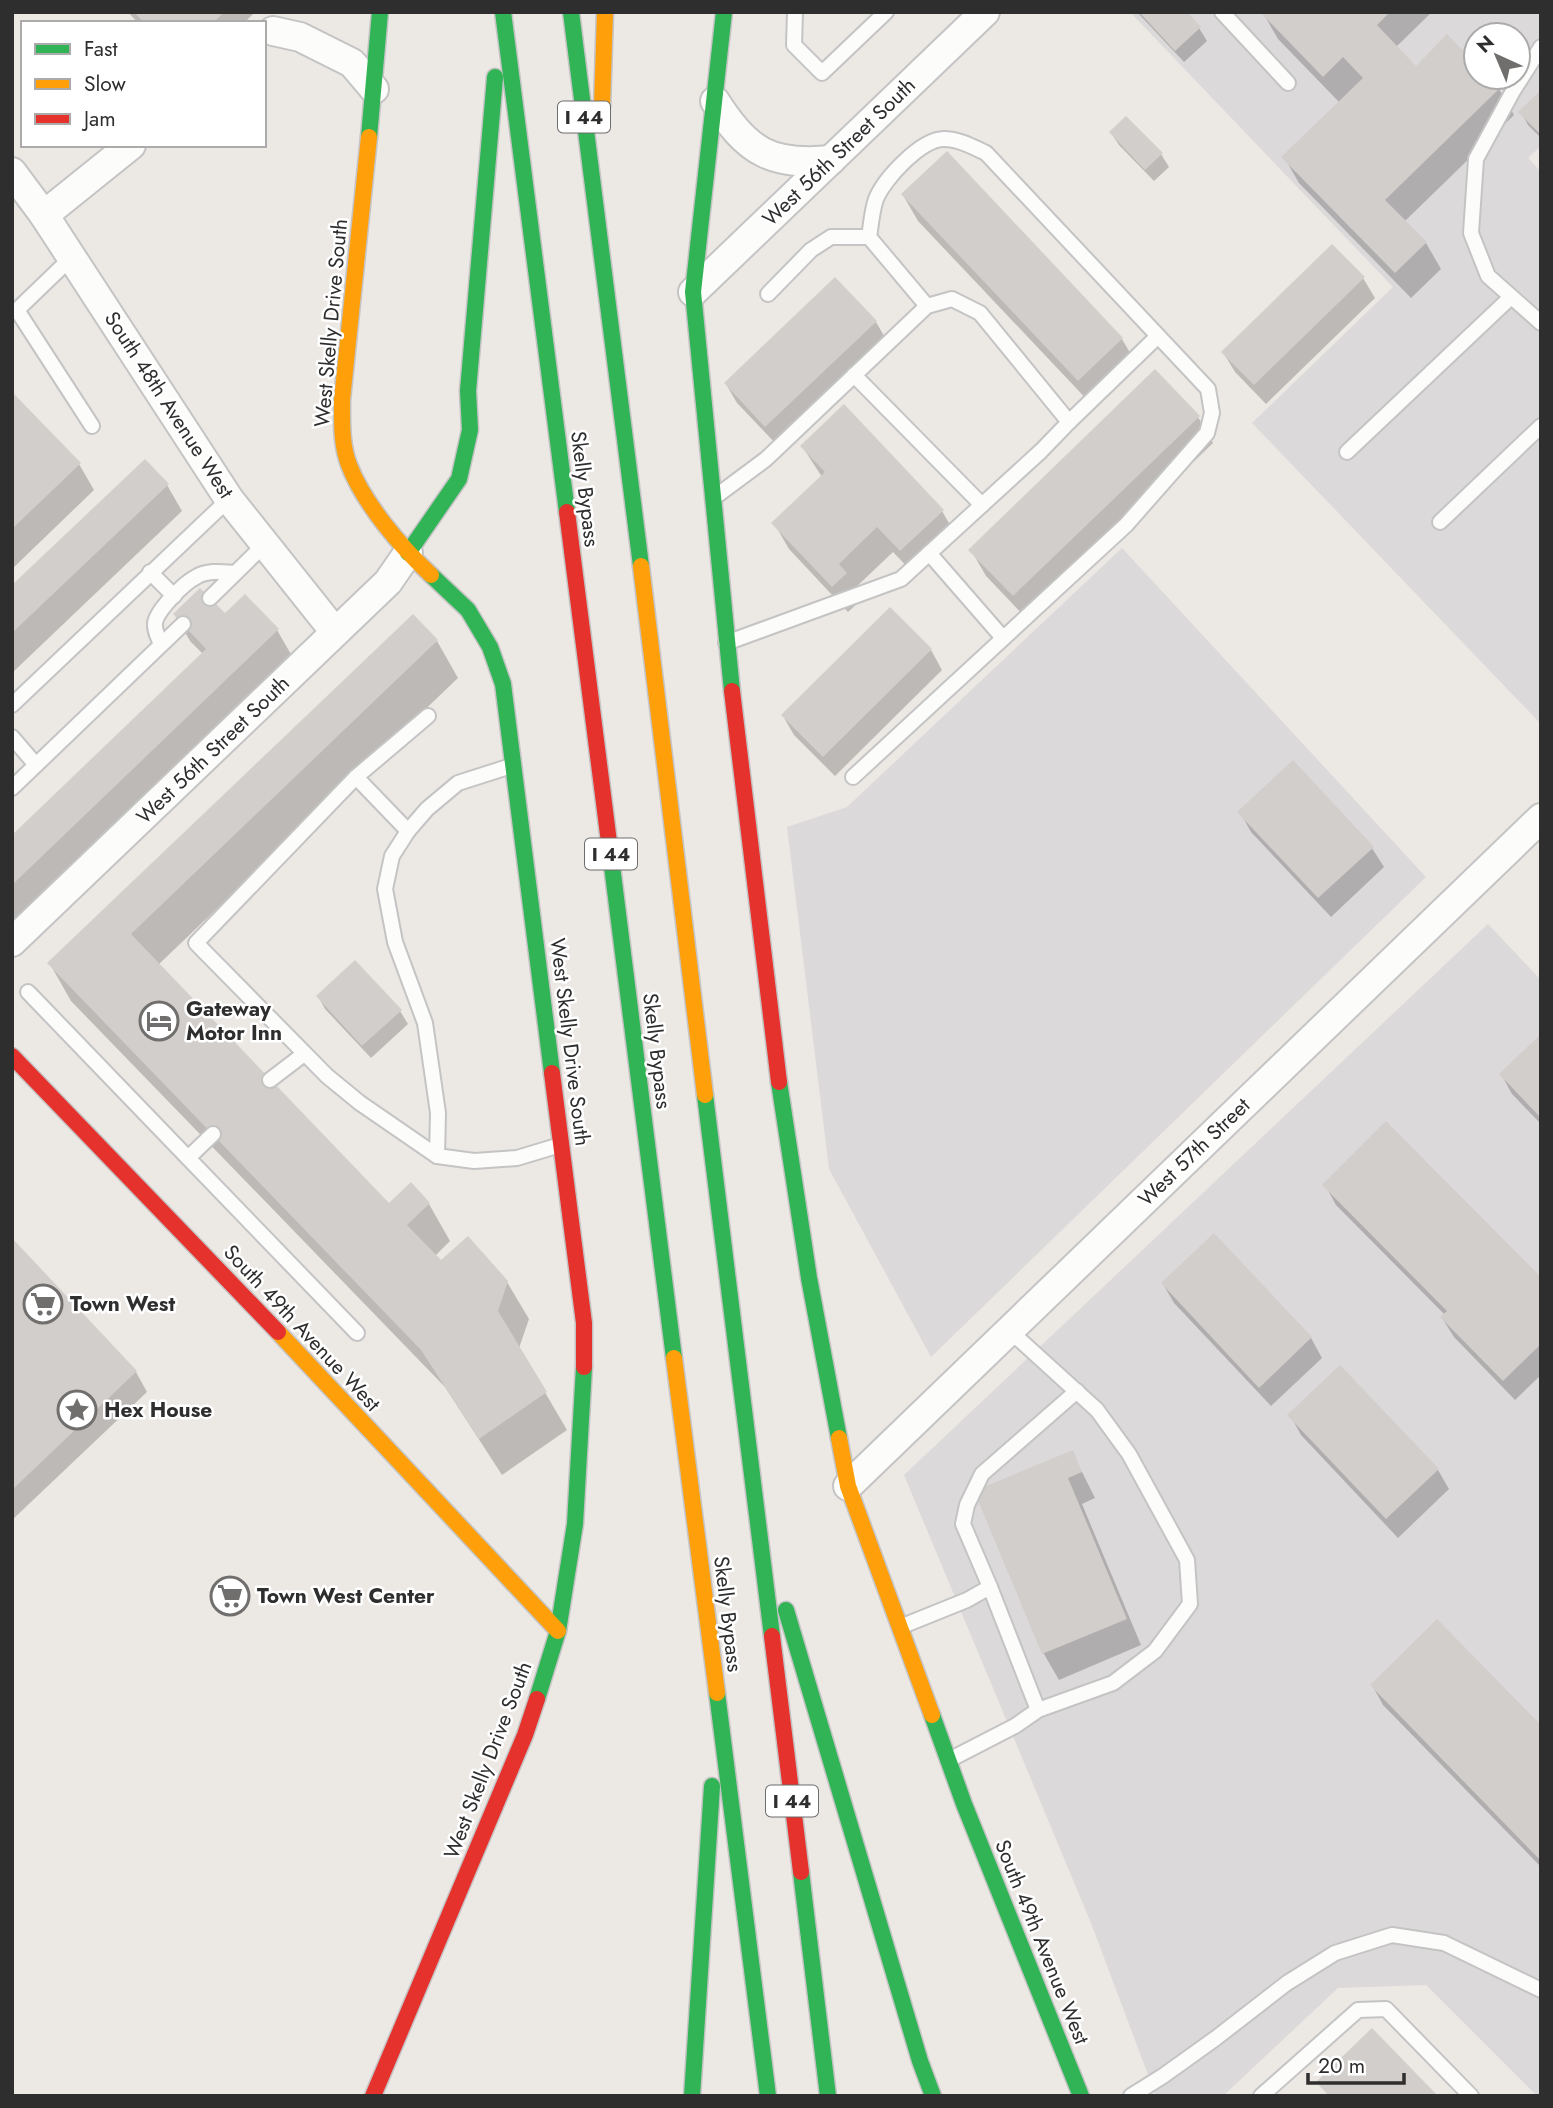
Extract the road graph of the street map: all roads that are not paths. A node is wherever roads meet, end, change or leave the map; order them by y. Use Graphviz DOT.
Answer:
graph roads {
  1 [pos="295,12"];
  2 [pos="380,12"];
  3 [pos="502,12"];
  4 [pos="571,12"];
  5 [pos="605,12"];
  6 [pos="724,12"];
  7 [pos="795,12"];
  8 [pos="886,12"];
  9 [pos="985,12"];
  10 [pos="1222,12"];
  11 [pos="269,35"];
  12 [pos="1541,47"];
  13 [pos="1288,83"];
  14 [pos="374,89"];
  15 [pos="715,101"];
  16 [pos="129,147"];
  17 [pos="831,160"];
  18 [pos="12,172"];
  19 [pos="44,215"];
  20 [pos="598,221"];
  21 [pos="869,237"];
  22 [pos="72,257"];
  23 [pos="693,292"];
  24 [pos="768,294"];
  25 [pos="1511,297"];
  26 [pos="927,306"];
  27 [pos="1541,323"];
  28 [pos="1158,336"];
  29 [pos="854,375"];
  30 [pos="1069,422"];
  31 [pos="92,426"];
  32 [pos="1541,426"];
  33 [pos="1347,452"];
  34 [pos="229,499"];
  35 [pos="711,500"];
  36 [pos="982,505"];
  37 [pos="1440,522"];
  38 [pos="265,544"];
  39 [pos="408,553"];
  40 [pos="929,553"];
  41 [pos="150,572"];
  42 [pos="235,573"];
  43 [pos="174,596"];
  44 [pos="210,598"];
  45 [pos="183,624"];
  46 [pos="335,632"];
  47 [pos="1003,638"];
  48 [pos="726,643"];
  49 [pos="161,644"];
  50 [pos="12,705"];
  51 [pos="428,716"];
  52 [pos="12,737"];
  53 [pos="36,765"];
  54 [pos="514,765"];
  55 [pos="356,777"];
  56 [pos="853,777"];
  57 [pos="12,788"];
  58 [pos="1541,818"];
  59 [pos="408,831"];
  60 [pos="12,942"];
  61 [pos="28,992"];
  62 [pos="304,1054"];
  63 [pos="12,1056"];
  64 [pos="270,1080"];
  65 [pos="213,1134"];
  66 [pos="561,1145"];
  67 [pos="437,1156"];
  68 [pos="188,1158"];
  69 [pos="1009,1330"];
  70 [pos="356,1334"];
  71 [pos="1077,1391"];
  72 [pos="848,1486"];
  73 [pos="755,1507"];
  74 [pos="990,1587"];
  75 [pos="898,1628"];
  76 [pos="558,1631"];
  77 [pos="718,1696"];
  78 [pos="1038,1710"];
  79 [pos="948,1761"];
  80 [pos="1541,1990"];
  81 [pos="373,2096"];
  82 [pos="692,2096"];
  83 [pos="768,2096"];
  84 [pos="828,2096"];
  85 [pos="933,2096"];
  86 [pos="1081,2096"];
  87 [pos="1131,2096"];
  88 [pos="1261,2096"];
  89 [pos="1471,2096"];
  1 -- 11 [label="street"];
  2 -- 14 [label="main road, West Skelly Drive South"];
  3 -- 39 [label="main road"];
  3 -- 77 [label="main road, Skelly Bypass / I 44"];
  4 -- 20 [label="main road, Skelly Bypass / I 44"];
  5 -- 20 [label="main road"];
  6 -- 15 [label="main road"];
  7 -- 8 [label="lane"];
  9 -- 17 [label="street, West 56th Street South"];
  10 -- 13 [label="lane"];
  11 -- 14 [label="street"];
  12 -- 25 [label="lane"];
  14 -- 39 [label="main road, West Skelly Drive South"];
  15 -- 17 [label="street"];
  15 -- 23 [label="main road"];
  16 -- 19 [label="street"];
  17 -- 23 [label="street, West 56th Street South"];
  18 -- 19 [label="street, South 48th Avenue West"];
  19 -- 22 [label="street, South 48th Avenue West"];
  20 -- 73 [label="main road, Skelly Bypass / I 44"];
  21 -- 24 [label="lane"];
  21 -- 26 [label="lane"];
  21 -- 28 [label="lane"];
  22 -- 31 [label="lane"];
  22 -- 34 [label="street, South 48th Avenue West"];
  23 -- 35 [label="main road"];
  25 -- 27 [label="lane"];
  25 -- 33 [label="lane"];
  26 -- 29 [label="lane"];
  26 -- 30 [label="lane"];
  28 -- 30 [label="lane"];
  28 -- 47 [label="lane"];
  29 -- 35 [label="lane"];
  29 -- 36 [label="lane"];
  30 -- 36 [label="lane"];
  32 -- 37 [label="lane"];
  34 -- 38 [label="street, South 48th Avenue West"];
  34 -- 41 [label="lane"];
  35 -- 48 [label="main road"];
  36 -- 40 [label="lane"];
  38 -- 42 [label="lane"];
  38 -- 46 [label="street, South 48th Avenue West"];
  39 -- 46 [label="street, West 56th Street South"];
  39 -- 54 [label="main road, West Skelly Drive South"];
  40 -- 47 [label="lane"];
  40 -- 48 [label="lane"];
  41 -- 43 [label="lane"];
  41 -- 50 [label="lane"];
  42 -- 43 [label="lane"];
  42 -- 44 [label="lane"];
  43 -- 49 [label="lane"];
  45 -- 49 [label="lane"];
  46 -- 60 [label="street, West 56th Street South"];
  47 -- 56 [label="lane"];
  48 -- 72 [label="main road"];
  49 -- 53 [label="lane"];
  51 -- 55 [label="lane"];
  52 -- 53 [label="lane"];
  53 -- 57 [label="lane"];
  54 -- 59 [label="lane"];
  54 -- 66 [label="main road, West Skelly Drive South"];
  55 -- 59 [label="lane"];
  55 -- 62 [label="lane"];
  58 -- 69 [label="street, West 57th Street"];
  59 -- 67 [label="lane"];
  61 -- 68 [label="lane"];
  62 -- 64 [label="lane"];
  62 -- 67 [label="lane"];
  63 -- 76 [label="main road, South 49th Avenue West"];
  65 -- 68 [label="lane"];
  66 -- 67 [label="lane"];
  66 -- 76 [label="main road, West Skelly Drive South"];
  68 -- 70 [label="lane"];
  69 -- 71 [label="lane"];
  69 -- 72 [label="street, West 57th Street"];
  71 -- 74 [label="lane"];
  71 -- 78 [label="lane"];
  72 -- 75 [label="main road"];
  73 -- 84 [label="main road, Skelly Bypass / I 44"];
  73 -- 85 [label="main road"];
  74 -- 75 [label="lane"];
  74 -- 78 [label="lane"];
  75 -- 79 [label="main road"];
  76 -- 81 [label="main road, West Skelly Drive South"];
  77 -- 82 [label="main road"];
  77 -- 83 [label="main road, Skelly Bypass / I 44"];
  78 -- 79 [label="lane"];
  79 -- 86 [label="main road, South 49th Avenue West"];
  80 -- 87 [label="lane"];
  88 -- 89 [label="lane"];
}
